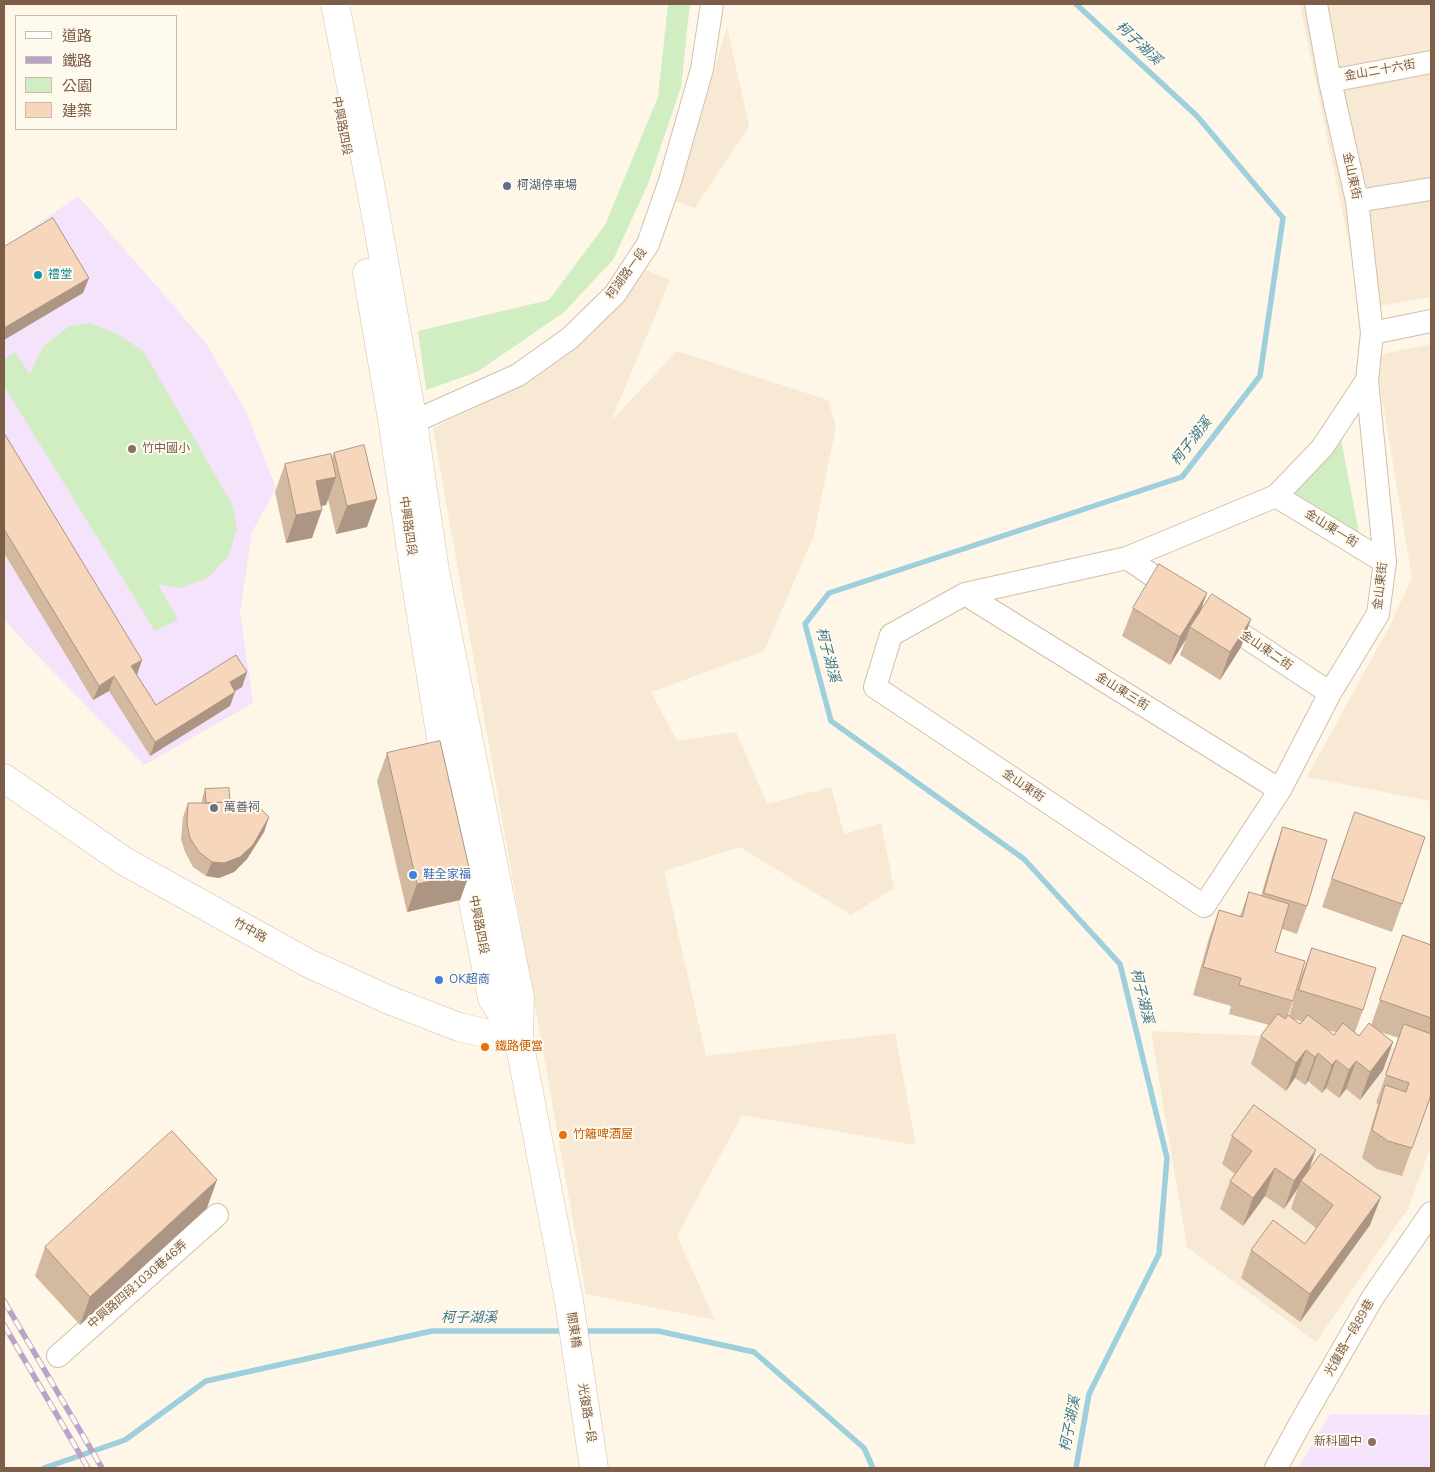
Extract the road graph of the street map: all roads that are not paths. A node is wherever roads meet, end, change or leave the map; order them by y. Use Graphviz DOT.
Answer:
graph roads {
  1 [pos="316,4"];
  2 [pos="336,4"];
  3 [pos="712,4"];
  4 [pos="1316,4"];
  5 [pos="1431,62"];
  6 [pos="1330,81"];
  7 [pos="1431,189"];
  8 [pos="1357,201"];
  9 [pos="1431,322"];
  10 [pos="1372,333"];
  11 [pos="1368,380"];
  12 [pos="403,423"];
  13 [pos="1276,496"];
  14 [pos="1127,558"];
  15 [pos="1385,562"];
  16 [pos="965,594"];
  17 [pos="1330,693"];
  18 [pos="4,778"];
  19 [pos="1280,790"];
  20 [pos="518,1041"];
  21 [pos="1431,1213"];
  22 [pos="217,1215"];
  23 [pos="569,1301"];
  24 [pos="58,1356"];
  25 [pos="577,1358"];
  26 [pos="594,1468"];
  27 [pos="1276,1468"];
  1 -- 12 [label="main road, 中興路四段"];
  2 -- 12 [label="main road, 中興路四段"];
  3 -- 12 [label="street, 柯湖路一段"];
  4 -- 6 [label="street, 金山東街"];
  5 -- 6 [label="street, 金山二十六街"];
  6 -- 8 [label="street, 金山東街"];
  7 -- 8 [label="street"];
  8 -- 10 [label="street, 金山東街"];
  9 -- 10 [label="street"];
  10 -- 11 [label="street, 金山東街"];
  11 -- 13 [label="street, 金山東街"];
  11 -- 15 [label="street, 金山東街"];
  12 -- 20 [label="main road, 中興路四段"];
  13 -- 14 [label="street, 金山東街"];
  13 -- 15 [label="street, 金山東一街"];
  14 -- 16 [label="street, 金山東街"];
  14 -- 17 [label="street, 金山東二街"];
  15 -- 17 [label="street, 金山東街"];
  16 -- 19 [label="street, 金山東三街"];
  16 -- 19 [label="street, 金山東街"];
  17 -- 19 [label="street, 金山東街"];
  18 -- 20 [label="main road, 竹中路"];
  20 -- 23 [label="main road, 中興路四段"];
  21 -- 27 [label="street, 光復路一段89巷"];
  22 -- 24 [label="street, 中興路四段1030巷46弄"];
  23 -- 25 [label="main road, 關東橋"];
  25 -- 26 [label="main road, 光復路一段"];
}
